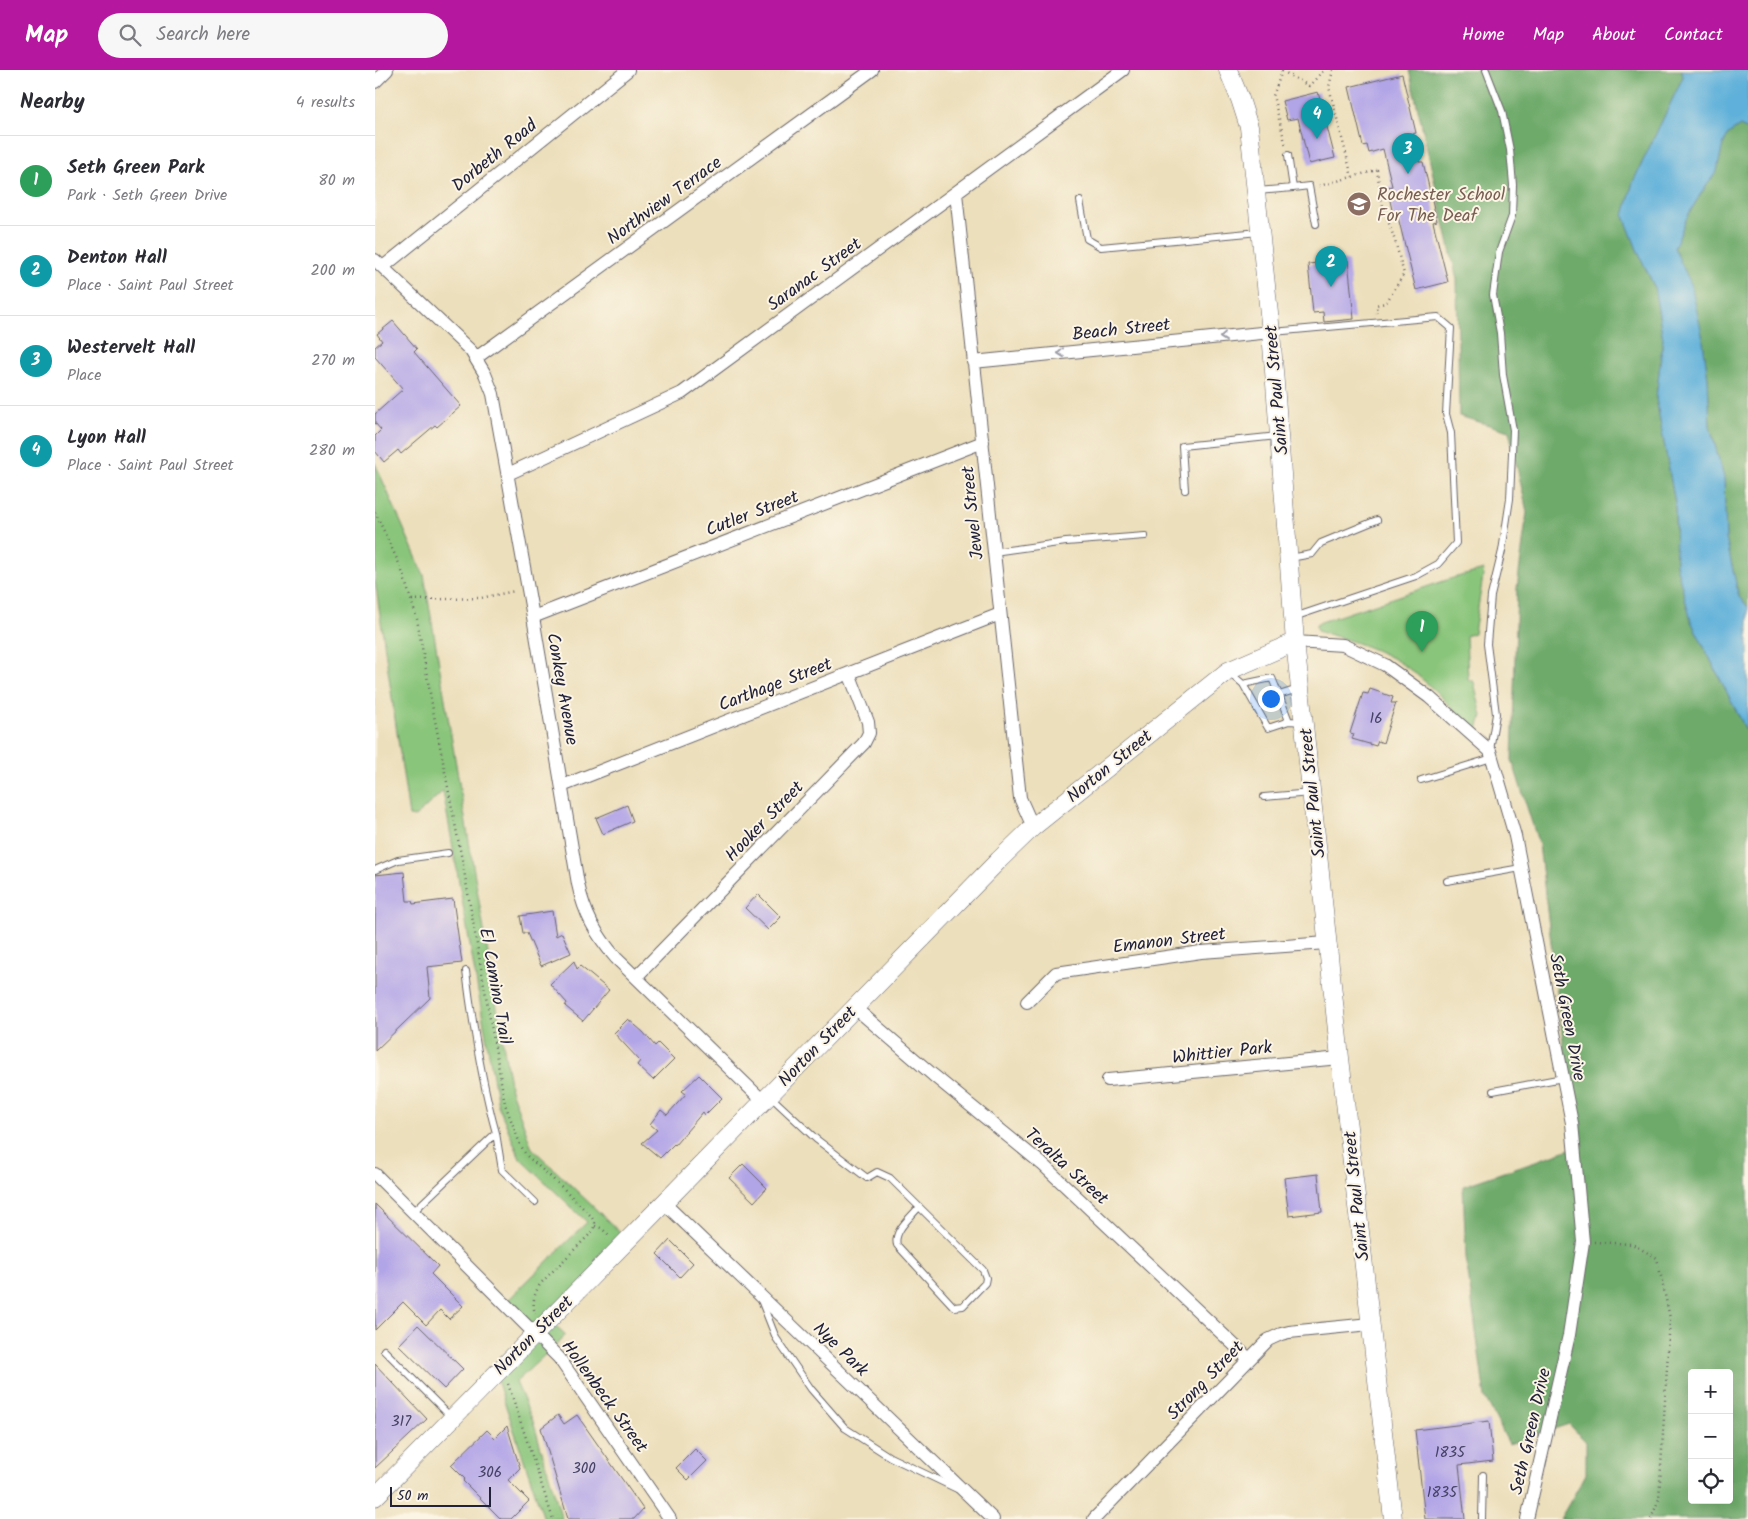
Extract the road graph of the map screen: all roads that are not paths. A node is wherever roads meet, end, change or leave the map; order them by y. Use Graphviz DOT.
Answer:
graph roads {
  1 [pos="387,70"];
  2 [pos="628,70"];
  3 [pos="872,70"];
  4 [pos="1123,70"];
  5 [pos="1227,70"];
  6 [pos="1486,70"];
  7 [pos="375,82"];
  8 [pos="1288,155"];
  9 [pos="1293,188"];
  10 [pos="1256,191"];
  11 [pos="956,192"];
  12 [pos="1079,201"];
  13 [pos="1315,224"];
  14 [pos="1260,232"];
  15 [pos="379,263"];
  16 [pos="1271,332"];
  17 [pos="476,358"];
  18 [pos="973,362"];
  19 [pos="1279,436"];
  20 [pos="983,442"];
  21 [pos="508,474"];
  22 [pos="1185,490"];
  23 [pos="1377,520"];
  24 [pos="1145,536"];
  25 [pos="993,552"];
  26 [pos="1289,558"];
  27 [pos="1000,614"];
  28 [pos="533,617"];
  29 [pos="1294,617"];
  30 [pos="1295,642"];
  31 [pos="1228,671"];
  32 [pos="849,673"];
  33 [pos="1243,684"];
  34 [pos="1301,688"];
  35 [pos="1276,695"];
  36 [pos="1290,718"];
  37 [pos="1491,754"];
  38 [pos="1421,780"];
  39 [pos="563,786"];
  40 [pos="1312,793"];
  41 [pos="1264,797"];
  42 [pos="1033,827"];
  43 [pos="448,853"];
  44 [pos="1521,868"];
  45 [pos="375,870"];
  46 [pos="1447,881"];
  47 [pos="1327,943"];
  48 [pos="466,971"];
  49 [pos="636,977"];
  50 [pos="1027,1002"];
  51 [pos="854,1007"];
  52 [pos="1340,1058"];
  53 [pos="1563,1078"];
  54 [pos="1108,1080"];
  55 [pos="1493,1091"];
  56 [pos="766,1098"];
  57 [pos="496,1133"];
  58 [pos="375,1174"];
  59 [pos="535,1202"];
  60 [pos="664,1203"];
  61 [pos="919,1207"];
  62 [pos="413,1212"];
  63 [pos="758,1294"];
  64 [pos="1370,1324"];
  65 [pos="540,1328"];
  66 [pos="384,1350"];
  67 [pos="1249,1360"];
  68 [pos="452,1418"];
  69 [pos="1483,1475"];
  70 [pos="967,1494"];
  71 [pos="375,1496"];
  72 [pos="670,1519"];
  73 [pos="993,1519"];
  74 [pos="1094,1519"];
  75 [pos="1393,1519"];
  76 [pos="1481,1519"];
  77 [pos="1527,1519"];
  1 -- 7 [label="street"];
  2 -- 15 [label="street, Dorbeth Road"];
  3 -- 17 [label="street, Northview Terrace"];
  4 -- 11 [label="street, Saranac Street"];
  5 -- 10 [label="main road, Saint Paul Street"];
  6 -- 37 [label="lane"];
  8 -- 9 [label="lane"];
  9 -- 10 [label="lane"];
  9 -- 13 [label="lane"];
  10 -- 14 [label="main road, Saint Paul Street"];
  11 -- 18 [label="street, Jewel Street"];
  11 -- 21 [label="street, Saranac Street"];
  12 -- 14 [label="lane"];
  14 -- 16 [label="main road, Saint Paul Street"];
  15 -- 17 [label="street, Conkey Avenue"];
  16 -- 18 [label="street, Beach Street, one-way"];
  16 -- 19 [label="main road, Saint Paul Street"];
  16 -- 29 [label="lane"];
  17 -- 21 [label="street, Conkey Avenue"];
  18 -- 20 [label="street, Jewel Street"];
  19 -- 22 [label="lane"];
  19 -- 26 [label="main road, Saint Paul Street"];
  20 -- 25 [label="street, Jewel Street"];
  20 -- 28 [label="street, Cutler Street"];
  21 -- 28 [label="street, Conkey Avenue"];
  23 -- 26 [label="lane"];
  24 -- 25 [label="lane"];
  25 -- 27 [label="street, Jewel Street"];
  26 -- 29 [label="main road, Saint Paul Street"];
  27 -- 32 [label="street, Carthage Street"];
  27 -- 42 [label="street, Jewel Street"];
  28 -- 39 [label="street, Conkey Avenue"];
  29 -- 30 [label="main road, Saint Paul Street"];
  30 -- 31 [label="main road, Norton Street"];
  30 -- 34 [label="main road, Saint Paul Street"];
  30 -- 37 [label="street"];
  31 -- 33 [label="lane"];
  31 -- 42 [label="main road, Norton Street"];
  32 -- 39 [label="street, Carthage Street"];
  32 -- 49 [label="street, Hooker Street"];
  33 -- 35 [label="lane"];
  33 -- 36 [label="lane"];
  34 -- 35 [label="lane"];
  34 -- 36 [label="main road, Saint Paul Street"];
  35 -- 36 [label="lane"];
  36 -- 40 [label="main road, Saint Paul Street"];
  37 -- 38 [label="lane"];
  37 -- 44 [label="street, Seth Green Drive"];
  39 -- 49 [label="street, Conkey Avenue"];
  40 -- 41 [label="lane"];
  40 -- 47 [label="main road, Saint Paul Street"];
  42 -- 51 [label="main road, Norton Street"];
  43 -- 45 [label="lane"];
  44 -- 46 [label="lane"];
  44 -- 53 [label="street, Seth Green Drive"];
  47 -- 50 [label="street, Emanon Street"];
  47 -- 52 [label="main road, Saint Paul Street"];
  48 -- 57 [label="lane"];
  49 -- 56 [label="street, Conkey Avenue"];
  51 -- 56 [label="main road, Norton Street"];
  51 -- 67 [label="street, Teralta Street"];
  52 -- 54 [label="street, Whittier Park"];
  52 -- 64 [label="main road, Saint Paul Street"];
  53 -- 55 [label="lane"];
  53 -- 77 [label="street, Seth Green Drive"];
  56 -- 60 [label="main road, Norton Street"];
  56 -- 61 [label="lane"];
  57 -- 59 [label="lane"];
  57 -- 62 [label="lane"];
  58 -- 62 [label="street, Hollenbeck Street"];
  60 -- 63 [label="street, Nye Park"];
  60 -- 65 [label="main road, Norton Street"];
  61 -- 61 [label="lane"];
  62 -- 65 [label="street, Hollenbeck Street"];
  63 -- 70 [label="street, Nye Park"];
  63 -- 70 [label="lane"];
  64 -- 67 [label="street, Strong Street"];
  64 -- 75 [label="main road, Saint Paul Street"];
  65 -- 68 [label="main road, Norton Street"];
  65 -- 72 [label="street, Hollenbeck Street"];
  66 -- 68 [label="lane"];
  67 -- 74 [label="street, Strong Street"];
  68 -- 71 [label="main road, Norton Street"];
  69 -- 76 [label="lane"];
  70 -- 73 [label="street, Nye Park"];
}
